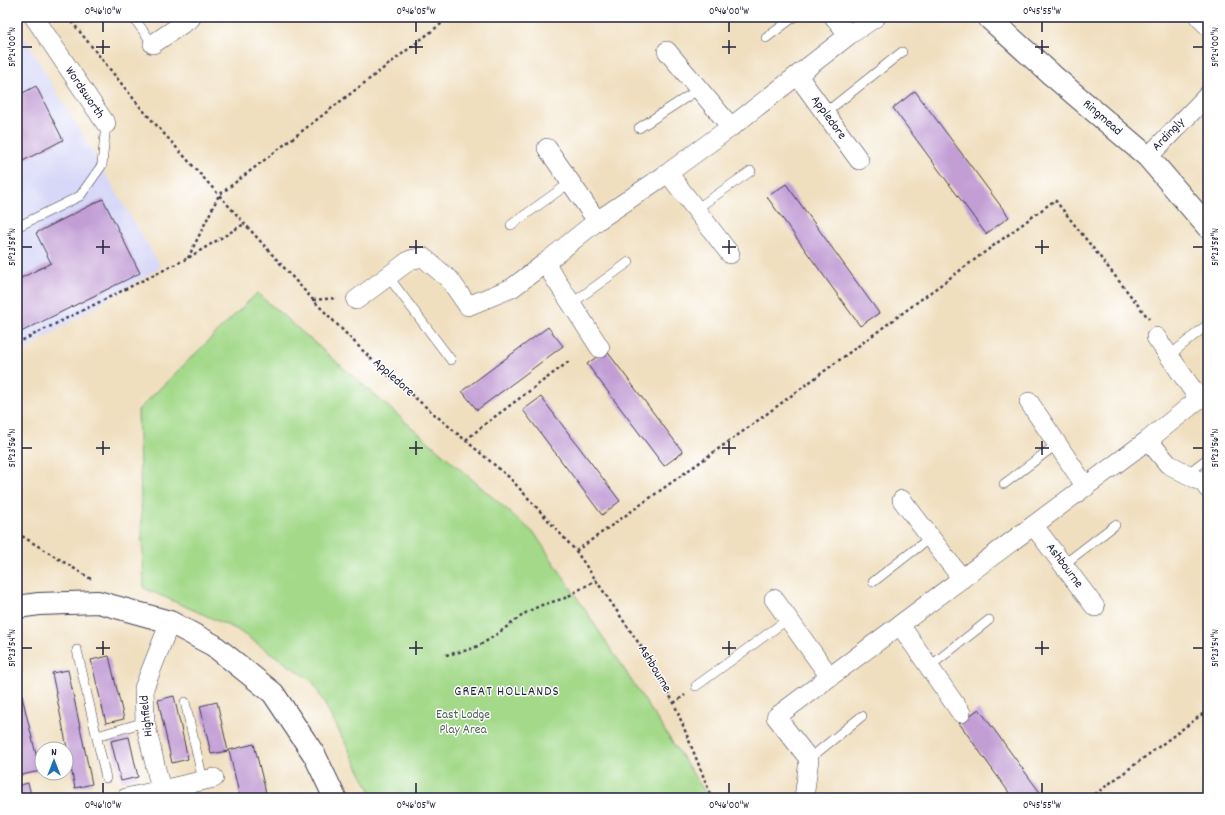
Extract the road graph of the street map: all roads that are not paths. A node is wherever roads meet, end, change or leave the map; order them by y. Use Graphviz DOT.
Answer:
graph roads {
  1 [pos="34,17"];
  2 [pos="133,17"];
  3 [pos="191,17"];
  4 [pos="794,17"];
  5 [pos="834,17"];
  6 [pos="876,17"];
  7 [pos="988,17"];
  8 [pos="1199,17"];
  9 [pos="1208,26"];
  10 [pos="849,36"];
  11 [pos="766,38"];
  12 [pos="153,44"];
  13 [pos="668,51"];
  14 [pos="902,52"];
  15 [pos="798,76"];
  16 [pos="699,89"];
  17 [pos="1208,95"];
  18 [pos="824,113"];
  19 [pos="106,124"];
  20 [pos="731,127"];
  21 [pos="639,128"];
  22 [pos="547,148"];
  23 [pos="1148,157"];
  24 [pos="858,160"];
  25 [pos="751,171"];
  26 [pos="668,173"];
  27 [pos="571,182"];
  28 [pos="696,209"];
  29 [pos="596,221"];
  30 [pos="511,225"];
  31 [pos="17,227"];
  32 [pos="1208,227"];
  33 [pos="730,254"];
  34 [pos="629,262"];
  35 [pos="545,264"];
  36 [pos="387,275"];
  37 [pos="356,300"];
  38 [pos="571,304"];
  39 [pos="1208,324"];
  40 [pos="1156,337"];
  41 [pos="600,348"];
  42 [pos="1169,356"];
  43 [pos="451,360"];
  44 [pos="1203,396"];
  45 [pos="1029,402"];
  46 [pos="1148,440"];
  47 [pos="1057,444"];
  48 [pos="1208,458"];
  49 [pos="1187,474"];
  50 [pos="1004,484"];
  51 [pos="1086,487"];
  52 [pos="1208,489"];
  53 [pos="902,500"];
  54 [pos="1115,525"];
  55 [pos="1034,526"];
  56 [pos="931,537"];
  57 [pos="1063,565"];
  58 [pos="962,579"];
  59 [pos="873,582"];
  60 [pos="774,599"];
  61 [pos="17,607"];
  62 [pos="1095,607"];
  63 [pos="788,619"];
  64 [pos="988,620"];
  65 [pos="170,622"];
  66 [pos="900,625"];
  67 [pos="77,650"];
  68 [pos="930,667"];
  69 [pos="830,677"];
  70 [pos="696,686"];
  71 [pos="185,702"];
  72 [pos="961,713"];
  73 [pos="862,716"];
  74 [pos="145,722"];
  75 [pos="97,736"];
  76 [pos="809,759"];
  77 [pos="106,778"];
  78 [pos="208,779"];
  79 [pos="161,790"];
  80 [pos="126,798"];
  81 [pos="335,798"];
  82 [pos="804,798"];
  1 -- 19 [label="street, Wordsworth"];
  2 -- 12 [label="lane"];
  3 -- 12 [label="street"];
  4 -- 11 [label="lane"];
  5 -- 10 [label="street"];
  6 -- 10 [label="street"];
  7 -- 23 [label="street, Ringmead"];
  8 -- 9 [label="street"];
  10 -- 15 [label="street"];
  13 -- 16 [label="street"];
  14 -- 18 [label="lane"];
  15 -- 18 [label="street, Appledore"];
  15 -- 20 [label="street"];
  16 -- 20 [label="street"];
  16 -- 21 [label="lane"];
  17 -- 23 [label="street, Ardingly"];
  18 -- 24 [label="street, Appledore"];
  19 -- 31 [label="lane, Wordsworth"];
  20 -- 26 [label="street"];
  22 -- 27 [label="street"];
  23 -- 32 [label="street, Ringmead"];
  25 -- 28 [label="lane"];
  26 -- 28 [label="street"];
  26 -- 29 [label="street"];
  27 -- 29 [label="street"];
  27 -- 30 [label="lane"];
  28 -- 33 [label="street"];
  29 -- 35 [label="street"];
  34 -- 38 [label="lane"];
  35 -- 36 [label="street"];
  35 -- 38 [label="street"];
  36 -- 37 [label="street"];
  36 -- 43 [label="lane"];
  38 -- 41 [label="street"];
  39 -- 42 [label="lane"];
  40 -- 42 [label="street"];
  42 -- 44 [label="street"];
  44 -- 46 [label="street"];
  45 -- 47 [label="street"];
  46 -- 49 [label="street"];
  46 -- 51 [label="street"];
  47 -- 50 [label="lane"];
  47 -- 51 [label="street"];
  48 -- 49 [label="lane"];
  49 -- 52 [label="street"];
  51 -- 55 [label="street"];
  53 -- 56 [label="street"];
  54 -- 57 [label="lane"];
  55 -- 57 [label="street, Ashbourne"];
  55 -- 58 [label="street"];
  56 -- 58 [label="street"];
  56 -- 59 [label="lane"];
  57 -- 62 [label="street, Ashbourne"];
  58 -- 66 [label="street"];
  60 -- 63 [label="street"];
  61 -- 65 [label="street"];
  63 -- 69 [label="street"];
  63 -- 70 [label="lane"];
  64 -- 68 [label="lane"];
  65 -- 74 [label="street, Highfield"];
  65 -- 81 [label="street"];
  66 -- 68 [label="street"];
  66 -- 69 [label="street"];
  67 -- 75 [label="lane"];
  68 -- 72 [label="street"];
  69 -- 76 [label="street"];
  71 -- 78 [label="lane"];
  73 -- 76 [label="lane"];
  74 -- 75 [label="lane"];
  74 -- 79 [label="street, Highfield"];
  75 -- 77 [label="lane"];
  76 -- 82 [label="street"];
  78 -- 79 [label="street"];
  79 -- 80 [label="street"];
}
